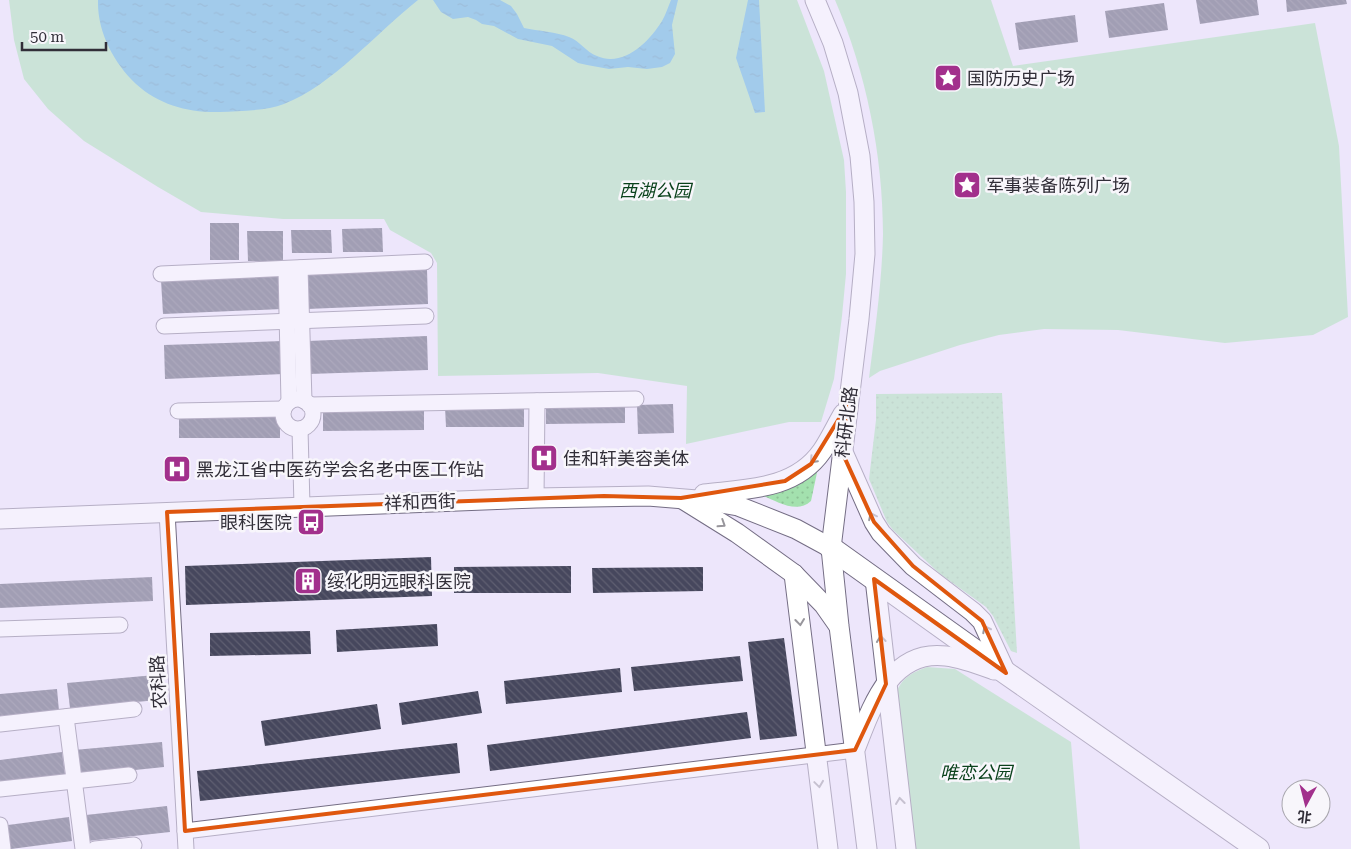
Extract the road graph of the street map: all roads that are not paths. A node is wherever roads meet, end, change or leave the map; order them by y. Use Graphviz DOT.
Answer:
graph roads {
  1 [pos="815,0"];
  2 [pos="425,262"];
  3 [pos="293,268"];
  4 [pos="161,274"];
  5 [pos="426,316"];
  6 [pos="294,321"];
  7 [pos="164,326"];
  8 [pos="636,398"];
  9 [pos="537,401"];
  10 [pos="296,404"];
  11 [pos="848,404"];
  12 [pos="178,411"];
  13 [pos="300,429"];
  14 [pos="842,452"];
  15 [pos="536,498"];
  16 [pos="681,498"];
  17 [pos="302,506"];
  18 [pos="167,512"];
  19 [pos="0,519"];
  20 [pos="831,548"];
  21 [pos="794,574"];
  22 [pos="874,579"];
  23 [pos="120,625"];
  24 [pos="839,626"];
  25 [pos="0,630"];
  26 [pos="1006,673"];
  27 [pos="886,684"];
  28 [pos="134,709"];
  29 [pos="66,717"];
  30 [pos="0,724"];
  31 [pos="855,750"];
  32 [pos="816,756"];
  33 [pos="129,775"];
  34 [pos="74,781"];
  35 [pos="0,789"];
  36 [pos="0,825"];
  37 [pos="185,831"];
  38 [pos="134,845"];
  39 [pos="3,849"];
  40 [pos="83,849"];
  41 [pos="95,849"];
  42 [pos="186,849"];
  43 [pos="828,849"];
  44 [pos="868,849"];
  45 [pos="906,849"];
  46 [pos="1258,849"];
  1 -- 11 [label="main road, 科研北路"];
  2 -- 3 [label="street"];
  3 -- 4 [label="street"];
  3 -- 6 [label="street"];
  5 -- 6 [label="street"];
  6 -- 7 [label="street"];
  6 -- 10 [label="street"];
  8 -- 9 [label="street"];
  9 -- 10 [label="street"];
  9 -- 15 [label="street"];
  10 -- 12 [label="street"];
  10 -- 13 [label="street"];
  10 -- 13 [label="street"];
  11 -- 14 [label="main road, 科研北路"];
  11 -- 16 [label="main road, one-way"];
  13 -- 17 [label="street"];
  14 -- 20 [label="main road, 科研北路"];
  26 -- 14 [label="main road, one-way"];
  15 -- 16 [label="main road, 祥和西街"];
  15 -- 17 [label="main road, 祥和西街"];
  16 -- 20 [label="main road, 祥和西街"];
  16 -- 21 [label="main road, one-way"];
  17 -- 18 [label="main road, 祥和西街"];
  18 -- 19 [label="main road, 祥和西街"];
  18 -- 37 [label="street, 农科路"];
  20 -- 22 [label="highway"];
  20 -- 24 [label="main road, 科研北路"];
  21 -- 24 [label="main road"];
  21 -- 32 [label="main road, one-way"];
  22 -- 26 [label="highway"];
  27 -- 22 [label="main road, one-way"];
  23 -- 25 [label="street"];
  24 -- 31 [label="main road, 科研北路"];
  26 -- 27 [label="main road"];
  26 -- 46 [label="highway"];
  27 -- 31 [label="main road"];
  45 -- 27 [label="main road, one-way"];
  28 -- 29 [label="street"];
  29 -- 30 [label="street"];
  29 -- 34 [label="street"];
  31 -- 32 [label="street"];
  31 -- 44 [label="main road, 科研北路"];
  32 -- 37 [label="street"];
  32 -- 43 [label="main road, one-way"];
  33 -- 34 [label="street"];
  34 -- 35 [label="street"];
  34 -- 40 [label="street"];
  36 -- 39 [label="street"];
  37 -- 42 [label="street, 农科路"];
  38 -- 41 [label="street"];
}
